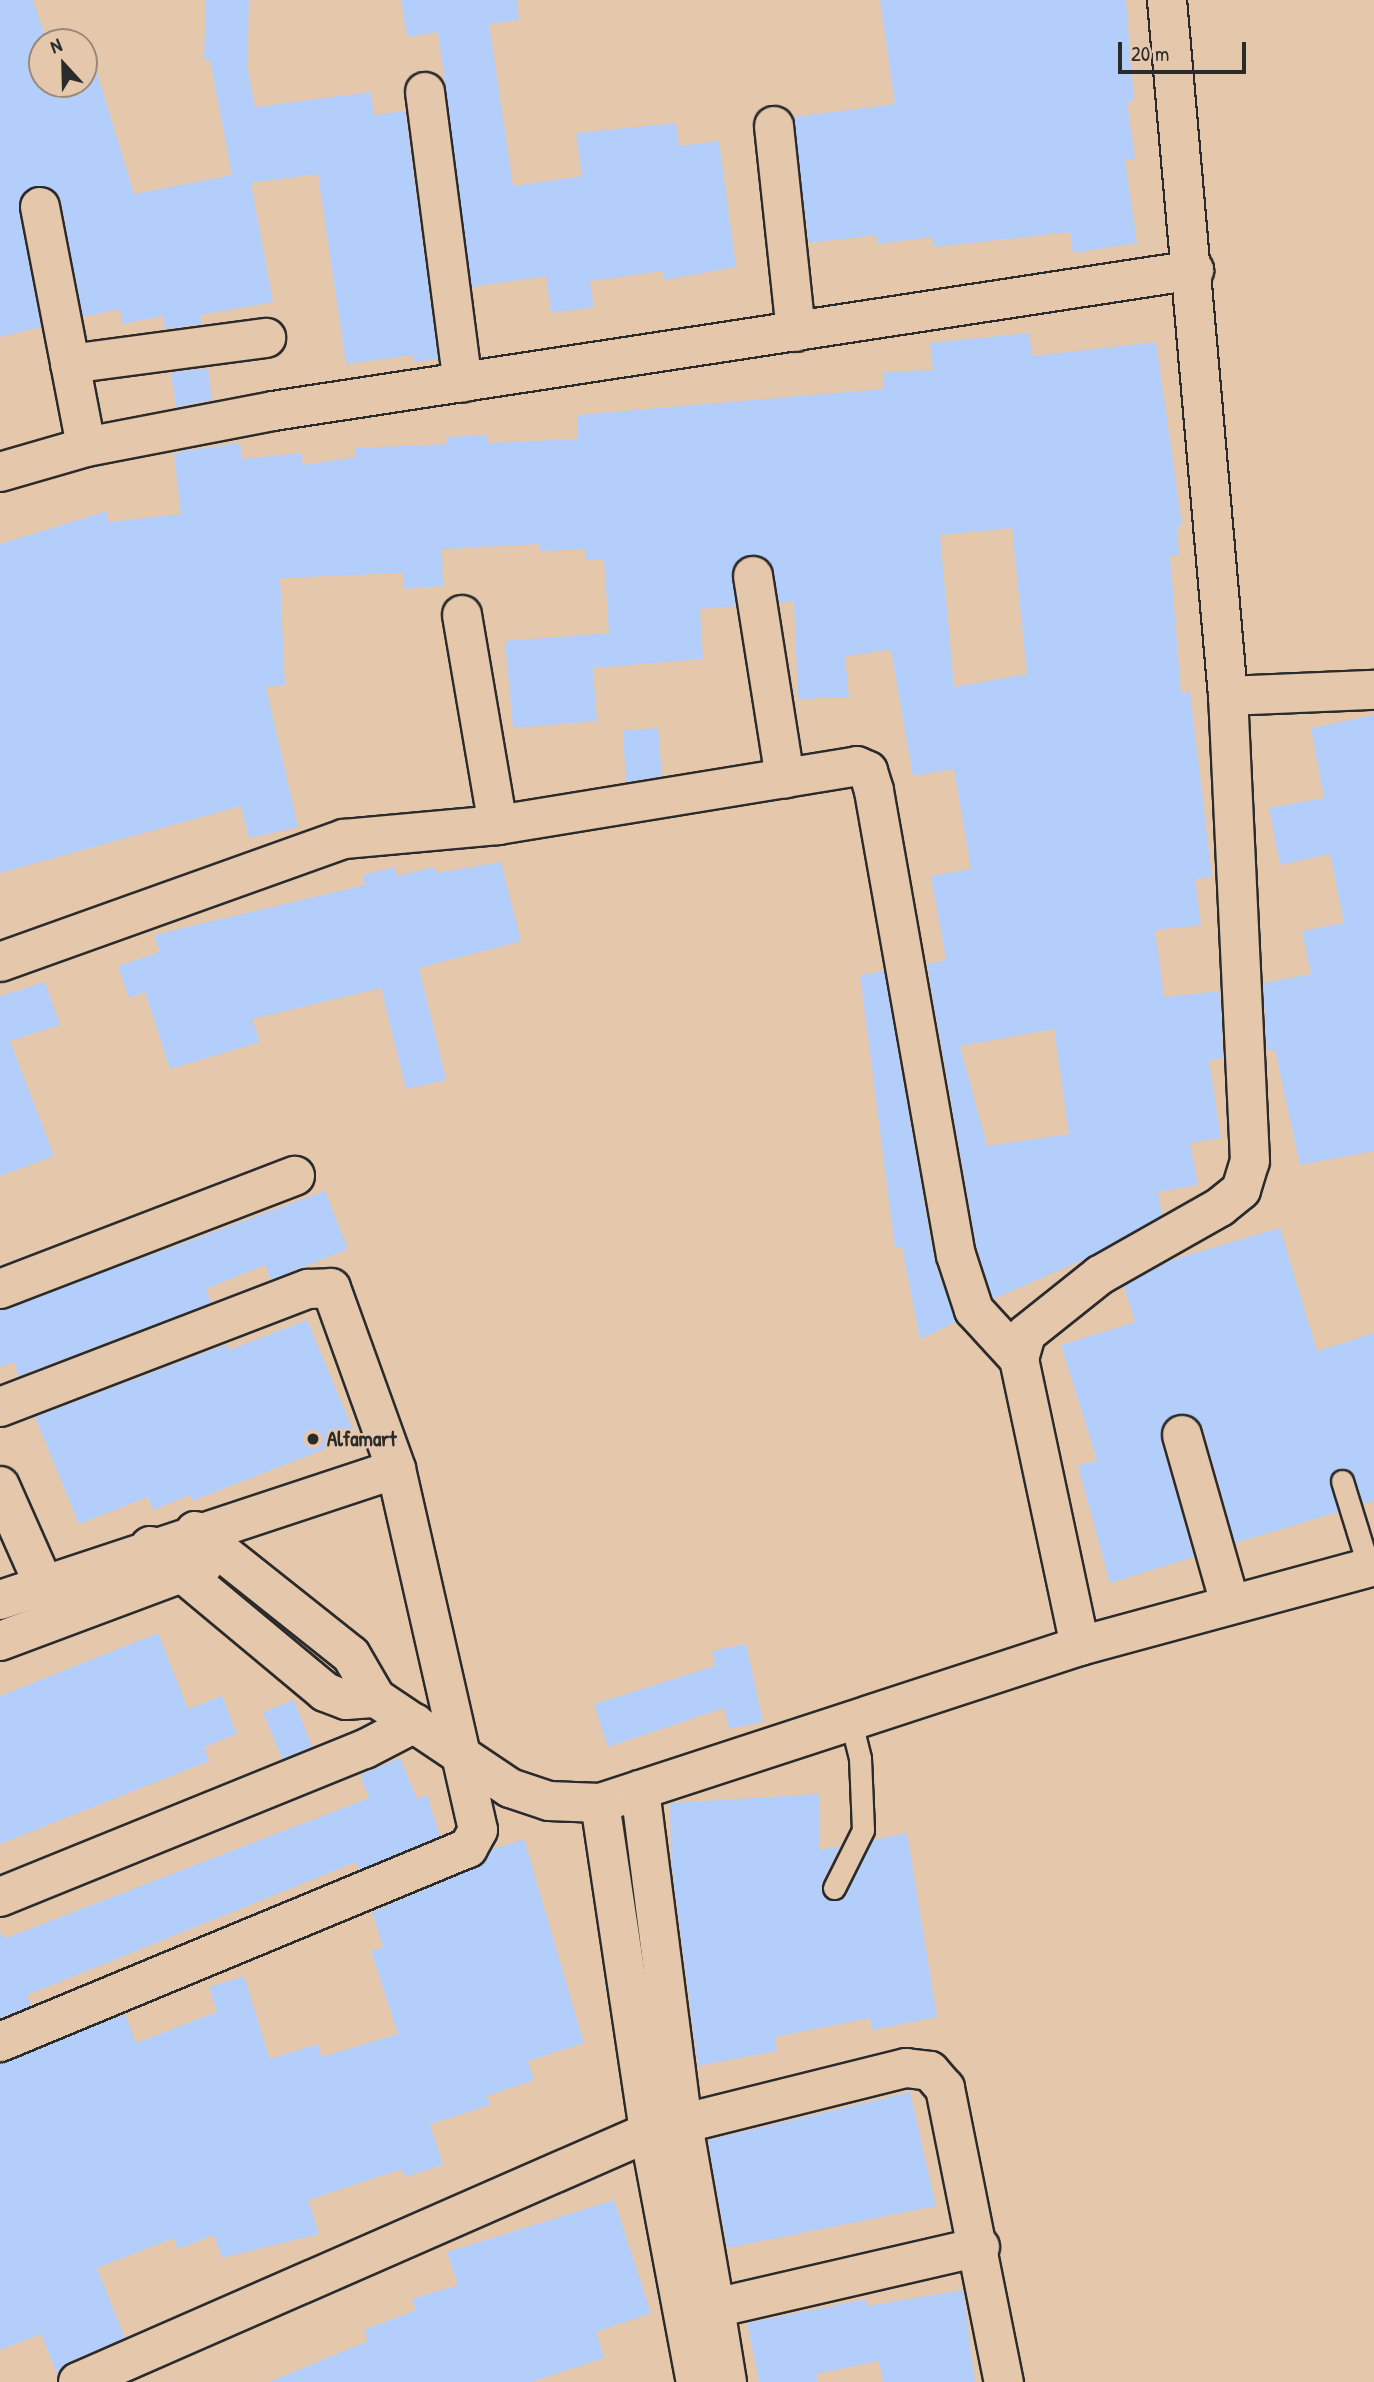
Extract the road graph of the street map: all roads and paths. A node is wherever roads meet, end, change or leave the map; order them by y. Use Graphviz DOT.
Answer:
graph roads {
  1 [pos="1167,0"];
  2 [pos="425,92"];
  3 [pos="774,126"];
  4 [pos="40,207"];
  5 [pos="1194,270"];
  6 [pos="796,332"];
  7 [pos="266,338"];
  8 [pos="70,364"];
  9 [pos="463,383"];
  10 [pos="86,447"];
  11 [pos="0,472"];
  12 [pos="753,576"];
  13 [pos="462,615"];
  14 [pos="1374,690"];
  15 [pos="1228,696"];
  16 [pos="785,778"];
  17 [pos="498,825"];
  18 [pos="0,962"];
  19 [pos="295,1176"];
  20 [pos="0,1289"];
  21 [pos="1018,1359"];
  22 [pos="0,1408"];
  23 [pos="1182,1434"];
  24 [pos="396,1469"];
  25 [pos="1342,1481"];
  26 [pos="0,1486"];
  27 [pos="195,1531"];
  28 [pos="150,1546"];
  29 [pos="229,1558"];
  30 [pos="1371,1567"];
  31 [pos="181,1572"];
  32 [pos="43,1583"];
  33 [pos="0,1600"];
  34 [pos="1230,1604"];
  35 [pos="315,1626"];
  36 [pos="0,1641"];
  37 [pos="1080,1646"];
  38 [pos="285,1661"];
  39 [pos="376,1698"];
  40 [pos="850,1722"];
  41 [pos="415,1723"];
  42 [pos="458,1751"];
  43 [pos="640,1790"];
  44 [pos="600,1802"];
  45 [pos="834,1888"];
  46 [pos="0,1897"];
  47 [pos="0,2042"];
  48 [pos="666,2128"];
  49 [pos="980,2247"];
  50 [pos="715,2308"];
  51 [pos="78,2382"];
  52 [pos="696,2382"];
  53 [pos="727,2382"];
  54 [pos="1004,2382"];
  1 -- 5 [label="street"];
  2 -- 9 [label="street"];
  3 -- 6 [label="street"];
  4 -- 8 [label="street"];
  5 -- 6 [label="street"];
  5 -- 15 [label="street"];
  6 -- 9 [label="street"];
  7 -- 8 [label="street"];
  8 -- 10 [label="street"];
  9 -- 10 [label="street"];
  10 -- 11 [label="street"];
  12 -- 16 [label="street"];
  13 -- 17 [label="street"];
  14 -- 15 [label="street"];
  15 -- 21 [label="street"];
  16 -- 17 [label="street"];
  16 -- 21 [label="street"];
  17 -- 18 [label="street"];
  19 -- 20 [label="street"];
  21 -- 37 [label="street"];
  22 -- 24 [label="street"];
  23 -- 34 [label="street"];
  24 -- 27 [label="street"];
  24 -- 42 [label="street"];
  25 -- 30 [label="lane"];
  26 -- 32 [label="street"];
  27 -- 28 [label="street"];
  27 -- 29 [label="street"];
  28 -- 31 [label="street"];
  28 -- 32 [label="street"];
  29 -- 31 [label="street"];
  29 -- 35 [label="street"];
  30 -- 34 [label="street"];
  31 -- 36 [label="street"];
  31 -- 38 [label="street"];
  32 -- 33 [label="street"];
  34 -- 37 [label="street"];
  35 -- 38 [label="street"];
  35 -- 39 [label="street"];
  37 -- 40 [label="street"];
  38 -- 39 [label="street"];
  39 -- 41 [label="street"];
  40 -- 43 [label="street"];
  40 -- 45 [label="lane"];
  41 -- 42 [label="street"];
  41 -- 46 [label="street"];
  42 -- 44 [label="street"];
  42 -- 47 [label="street"];
  43 -- 44 [label="street"];
  43 -- 48 [label="street"];
  44 -- 48 [label="street"];
  48 -- 49 [label="street"];
  48 -- 50 [label="street"];
  48 -- 51 [label="street"];
  48 -- 52 [label="street"];
  49 -- 50 [label="street"];
  49 -- 54 [label="street"];
  50 -- 53 [label="street"];
}
